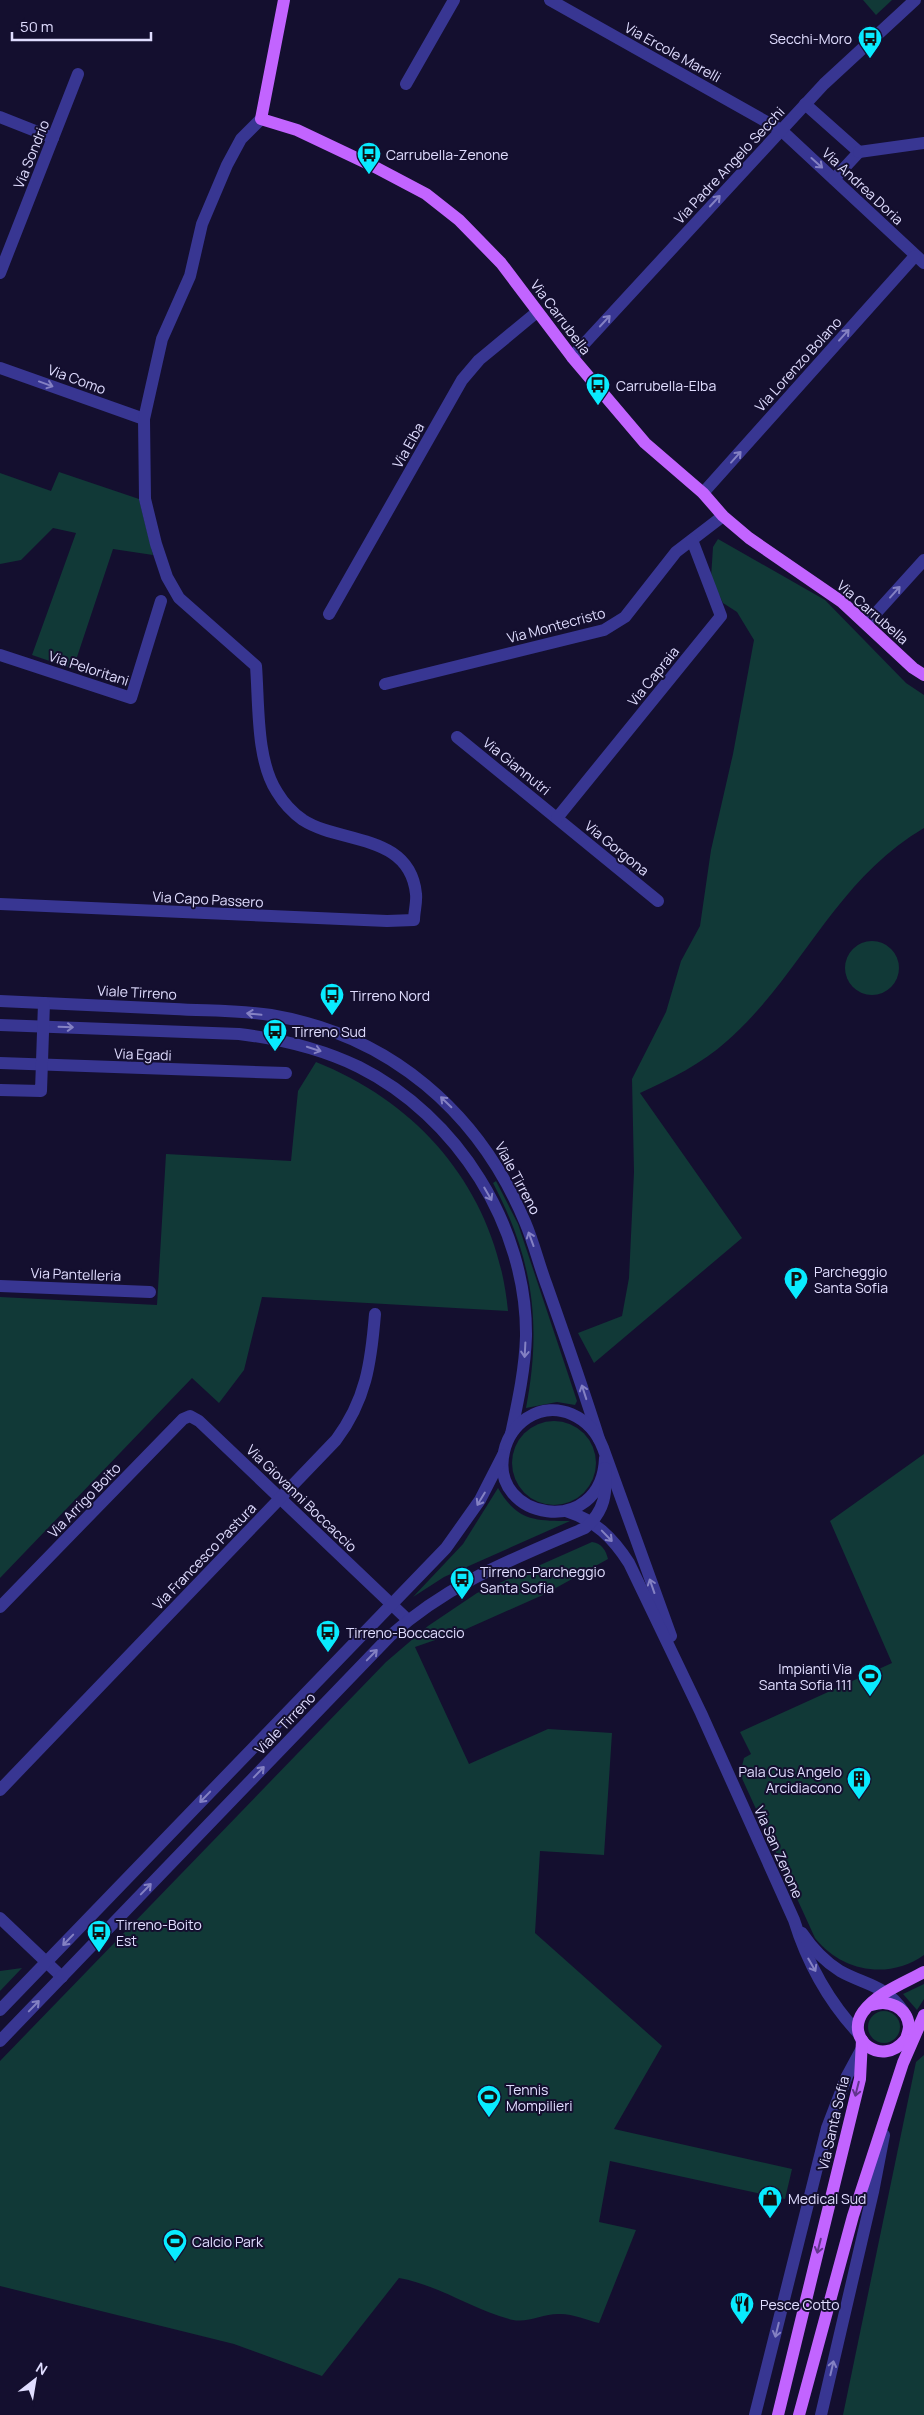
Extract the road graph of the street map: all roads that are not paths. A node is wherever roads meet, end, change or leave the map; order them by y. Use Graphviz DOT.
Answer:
graph roads {
  1 [pos="284,0"];
  2 [pos="454,0"];
  3 [pos="550,0"];
  4 [pos="915,0"];
  5 [pos="78,74"];
  6 [pos="406,84"];
  7 [pos="805,104"];
  8 [pos="0,117"];
  9 [pos="261,118"];
  10 [pos="780,130"];
  11 [pos="53,138"];
  12 [pos="924,143"];
  13 [pos="858,152"];
  14 [pos="834,179"];
  15 [pos="920,260"];
  16 [pos="0,273"];
  17 [pos="537,312"];
  18 [pos="572,357"];
  19 [pos="0,368"];
  20 [pos="144,419"];
  21 [pos="704,493"];
  22 [pos="723,516"];
  23 [pos="692,540"];
  24 [pos="924,560"];
  25 [pos="161,601"];
  26 [pos="330,614"];
  27 [pos="867,623"];
  28 [pos="0,654"];
  29 [pos="924,675"];
  30 [pos="385,684"];
  31 [pos="457,738"];
  32 [pos="557,818"];
  33 [pos="658,901"];
  34 [pos="0,904"];
  35 [pos="0,1001"];
  36 [pos="44,1003"];
  37 [pos="0,1025"];
  38 [pos="43,1027"];
  39 [pos="0,1063"];
  40 [pos="42,1065"];
  41 [pos="286,1073"];
  42 [pos="0,1090"];
  43 [pos="496,1164"];
  44 [pos="478,1176"];
  45 [pos="0,1286"];
  46 [pos="150,1292"];
  47 [pos="375,1314"];
  48 [pos="190,1416"];
  49 [pos="511,1434"];
  50 [pos="600,1438"];
  51 [pos="503,1455"];
  52 [pos="605,1463"];
  53 [pos="280,1498"];
  54 [pos="566,1511"];
  55 [pos="593,1522"];
  56 [pos="392,1604"];
  57 [pos="0,1607"];
  58 [pos="408,1620"];
  59 [pos="701,1713"];
  60 [pos="0,1790"];
  61 [pos="0,1918"];
  62 [pos="794,1920"];
  63 [pos="46,1962"];
  64 [pos="924,1972"];
  65 [pos="62,1977"];
  66 [pos="871,1984"];
  67 [pos="898,1985"];
  68 [pos="886,1992"];
  69 [pos="872,2005"];
  70 [pos="0,2010"];
  71 [pos="903,2011"];
  72 [pos="924,2014"];
  73 [pos="906,2038"];
  74 [pos="0,2041"];
  75 [pos="861,2041"];
  76 [pos="903,2062"];
  77 [pos="888,2114"];
  78 [pos="755,2415"];
  79 [pos="778,2415"];
  80 [pos="799,2415"];
  81 [pos="821,2415"];
  1 -- 9 [label="main road"];
  2 -- 6 [label="street"];
  3 -- 10 [label="street, Via Ercole Marelli"];
  4 -- 7 [label="street, Via Padre Angelo Secchi"];
  5 -- 11 [label="street, Via Sondrio"];
  7 -- 10 [label="street, Via Padre Angelo Secchi"];
  7 -- 13 [label="street"];
  8 -- 11 [label="street"];
  9 -- 17 [label="main road, Via Carrubella"];
  9 -- 20 [label="street"];
  10 -- 14 [label="street, Via Andrea Doria, one-way"];
  18 -- 10 [label="street, Via Padre Angelo Secchi, one-way"];
  11 -- 16 [label="street, Via Sondrio"];
  12 -- 13 [label="street"];
  13 -- 14 [label="street"];
  14 -- 15 [label="street, Via Andrea Doria"];
  21 -- 15 [label="street, Via Lorenzo Bolano, one-way"];
  17 -- 18 [label="main road, Via Carrubella"];
  17 -- 26 [label="street, Via Elba"];
  18 -- 21 [label="main road, Via Carrubella"];
  19 -- 20 [label="street, Via Como, one-way"];
  20 -- 34 [label="street, Via Capo Passero"];
  21 -- 22 [label="main road, Via Carrubella"];
  22 -- 23 [label="street, Via Montecristo"];
  22 -- 27 [label="main road, Via Carrubella"];
  23 -- 30 [label="street, Via Montecristo"];
  23 -- 32 [label="street, Via Capraia"];
  27 -- 24 [label="street, one-way"];
  25 -- 28 [label="street, Via Peloritani"];
  27 -- 29 [label="main road, Via Carrubella"];
  31 -- 32 [label="street, Via Giannutri"];
  32 -- 33 [label="street, Via Gorgona"];
  35 -- 36 [label="street, Viale Tirreno"];
  36 -- 38 [label="street"];
  43 -- 36 [label="street, Viale Tirreno, one-way"];
  37 -- 38 [label="street"];
  38 -- 40 [label="street"];
  38 -- 44 [label="street, one-way"];
  39 -- 40 [label="street, Via Egadi"];
  40 -- 41 [label="street, Via Egadi"];
  40 -- 42 [label="street"];
  43 -- 44 [label="street"];
  50 -- 43 [label="street, Viale Tirreno, one-way"];
  44 -- 49 [label="street, one-way"];
  45 -- 46 [label="street, Via Pantelleria"];
  47 -- 53 [label="street, Via Francesco Pastura"];
  48 -- 53 [label="street, Via Giovanni Boccaccio"];
  48 -- 57 [label="street, Via Arrigo Boito"];
  49 -- 50 [label="street"];
  49 -- 51 [label="street"];
  50 -- 52 [label="street"];
  51 -- 54 [label="street"];
  51 -- 56 [label="street, Viale Tirreno, one-way"];
  52 -- 54 [label="street"];
  52 -- 55 [label="street"];
  59 -- 52 [label="street, one-way"];
  53 -- 56 [label="street, Via Giovanni Boccaccio"];
  53 -- 60 [label="street, Via Francesco Pastura"];
  54 -- 55 [label="street"];
  55 -- 58 [label="street, Viale Tirreno"];
  55 -- 59 [label="street, one-way"];
  56 -- 58 [label="street, Via Giovanni Boccaccio"];
  56 -- 63 [label="street, Viale Tirreno, one-way"];
  65 -- 58 [label="street, Viale Tirreno, one-way"];
  59 -- 62 [label="street, Via San Zenone"];
  61 -- 63 [label="street"];
  62 -- 66 [label="street"];
  62 -- 75 [label="street, one-way"];
  63 -- 65 [label="street"];
  63 -- 70 [label="street, Viale Tirreno"];
  64 -- 67 [label="main road"];
  74 -- 65 [label="street, Viale Tirreno, one-way"];
  66 -- 67 [label="street"];
  66 -- 68 [label="street"];
  67 -- 68 [label="main road"];
  68 -- 69 [label="main road"];
  68 -- 71 [label="street"];
  69 -- 71 [label="main road"];
  69 -- 75 [label="main road"];
  71 -- 73 [label="main road"];
  72 -- 73 [label="main road"];
  72 -- 76 [label="main road"];
  73 -- 75 [label="main road"];
  73 -- 76 [label="main road"];
  75 -- 78 [label="street, one-way"];
  75 -- 79 [label="main road, Via Santa Sofia, one-way"];
  76 -- 77 [label="main road"];
  77 -- 80 [label="main road"];
  81 -- 77 [label="street, one-way"];
}
